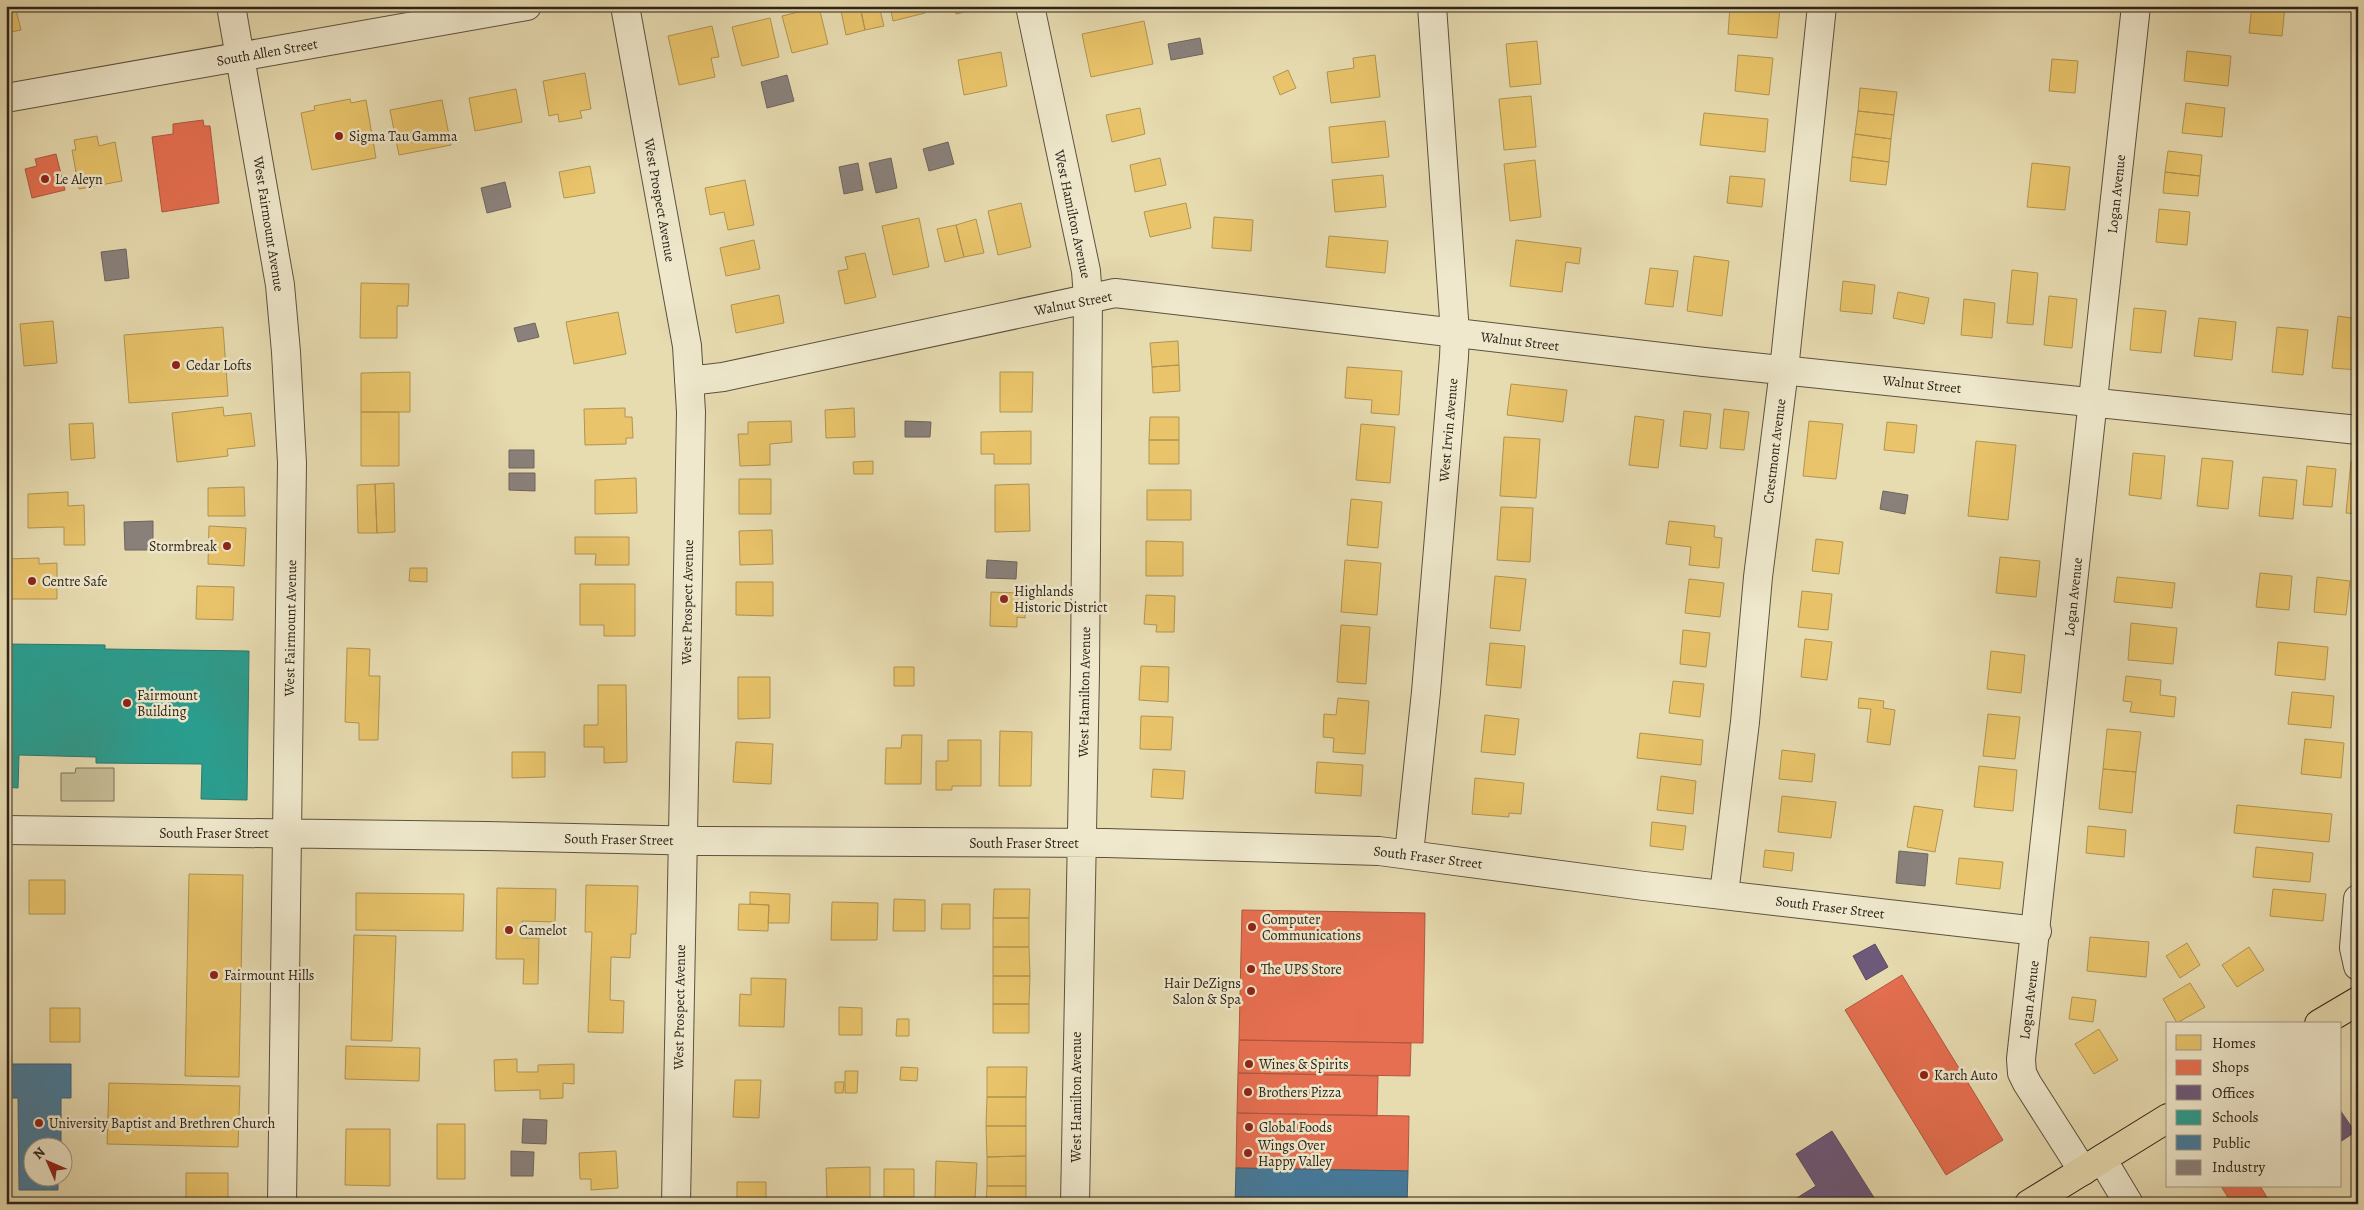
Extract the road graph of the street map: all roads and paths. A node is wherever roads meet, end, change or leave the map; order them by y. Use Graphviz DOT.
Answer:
graph roads {
  1 [pos="231,6"];
  2 [pos="527,6"];
  3 [pos="625,6"];
  4 [pos="1030,6"];
  5 [pos="1432,6"];
  6 [pos="1822,6"];
  7 [pos="2136,6"];
  8 [pos="240,56"];
  9 [pos="6,98"];
  10 [pos="1088,298"];
  11 [pos="1454,333"];
  12 [pos="1784,370"];
  13 [pos="688,381"];
  14 [pos="2094,404"];
  15 [pos="2358,430"];
  16 [pos="6,830"];
  17 [pos="287,833"];
  18 [pos="682,841"];
  19 [pos="1081,843"];
  20 [pos="1409,854"];
  21 [pos="1724,894"];
  22 [pos="2358,899"];
  23 [pos="2037,931"];
  24 [pos="2358,966"];
  25 [pos="2358,1001"];
  26 [pos="2322,1022"];
  27 [pos="2166,1119"];
  28 [pos="2093,1165"];
  29 [pos="282,1204"];
  30 [pos="676,1204"];
  31 [pos="1075,1204"];
  32 [pos="2029,1204"];
  33 [pos="2129,1204"];
  1 -- 8 [label="street, West Fairmount Avenue"];
  2 -- 8 [label="street, South Allen Street"];
  3 -- 13 [label="street, West Prospect Avenue"];
  4 -- 10 [label="street, West Hamilton Avenue"];
  5 -- 11 [label="street, West Irvin Avenue"];
  6 -- 12 [label="street, Crestmont Avenue"];
  7 -- 14 [label="street, Logan Avenue"];
  8 -- 9 [label="street, South Allen Street"];
  8 -- 17 [label="street, West Fairmount Avenue"];
  10 -- 11 [label="street, Walnut Street"];
  10 -- 13 [label="street, Walnut Street"];
  10 -- 19 [label="street, West Hamilton Avenue"];
  11 -- 12 [label="street, Walnut Street"];
  11 -- 20 [label="street, West Irvin Avenue"];
  12 -- 14 [label="street, Walnut Street"];
  12 -- 21 [label="street, Crestmont Avenue"];
  13 -- 18 [label="street, West Prospect Avenue"];
  14 -- 15 [label="street, Walnut Street"];
  14 -- 23 [label="street, Logan Avenue"];
  16 -- 17 [label="street, South Fraser Street"];
  17 -- 18 [label="street, South Fraser Street"];
  17 -- 29 [label="street, West Fairmount Avenue"];
  18 -- 19 [label="street, South Fraser Street"];
  18 -- 30 [label="street, West Prospect Avenue"];
  19 -- 20 [label="street, South Fraser Street"];
  19 -- 31 [label="street, West Hamilton Avenue"];
  20 -- 21 [label="street, South Fraser Street"];
  21 -- 23 [label="street, South Fraser Street"];
  22 -- 24 [label="street"];
  23 -- 28 [label="street, Logan Avenue"];
  25 -- 26 [label="main road"];
  27 -- 28 [label="main road"];
  28 -- 32 [label="main road"];
  28 -- 33 [label="street, Logan Avenue"];
}
